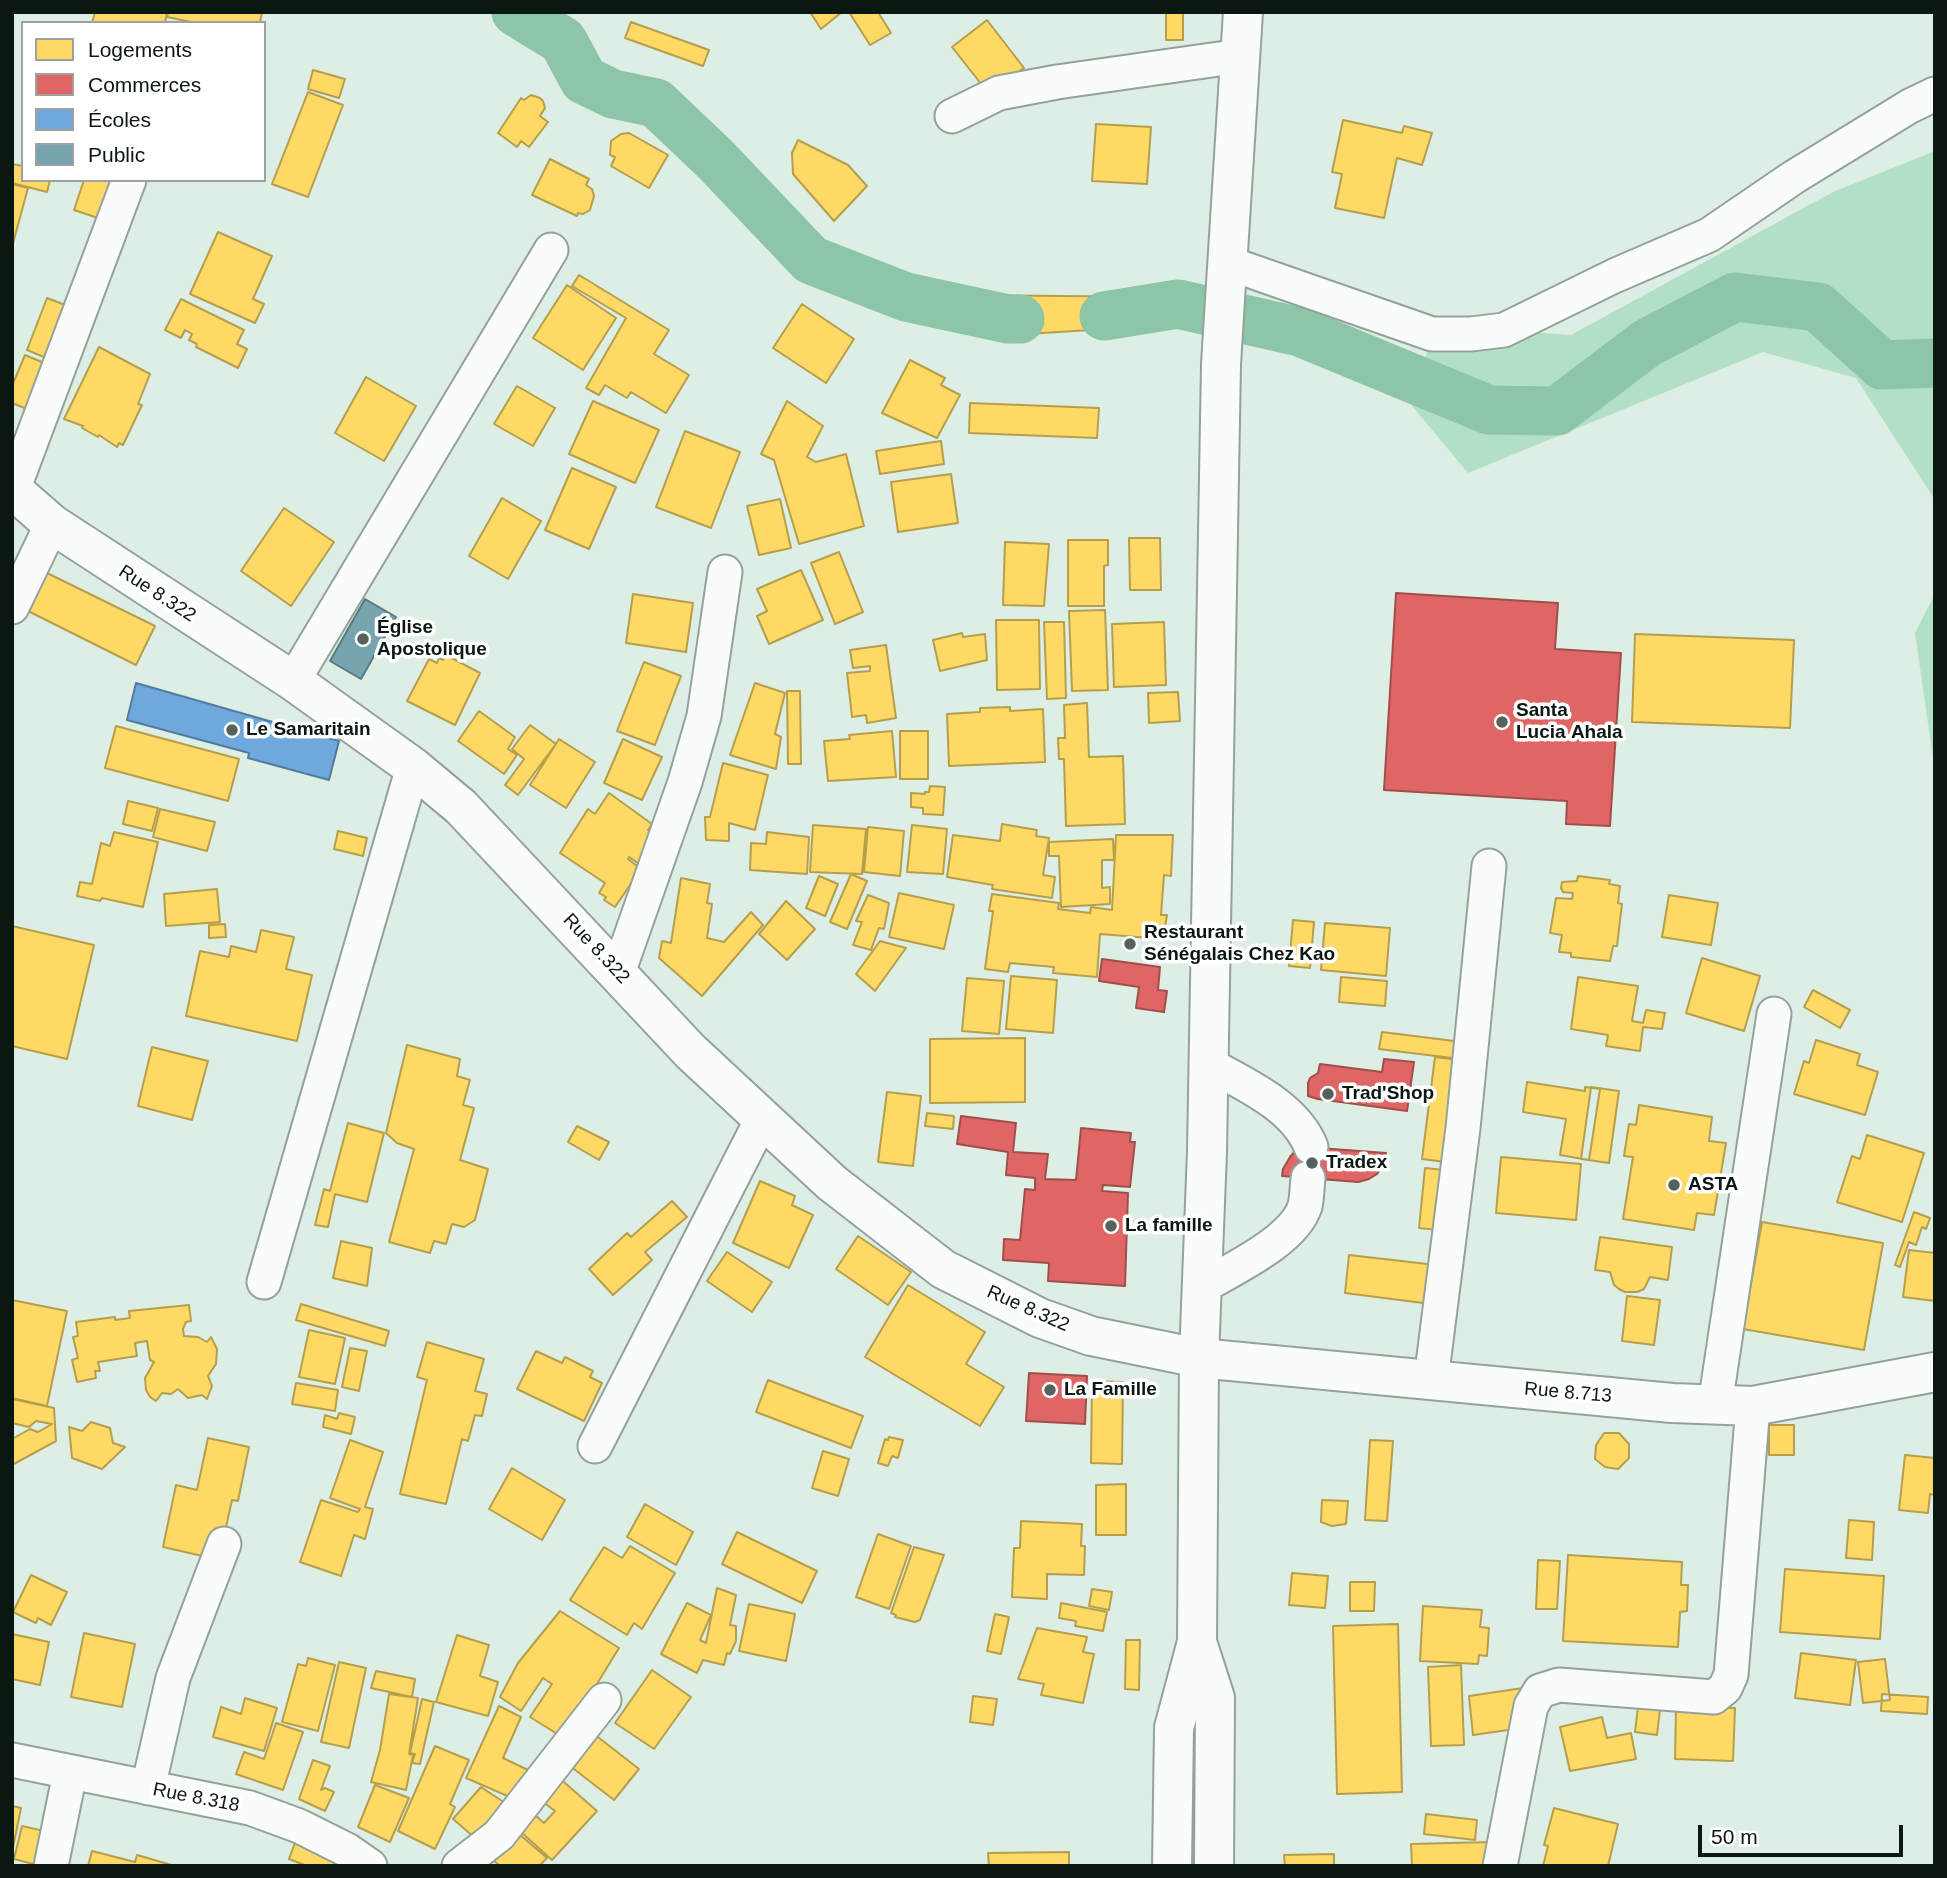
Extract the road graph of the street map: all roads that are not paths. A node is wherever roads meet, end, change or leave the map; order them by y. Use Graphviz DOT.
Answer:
graph roads {
  1 [pos="1243,12"];
  2 [pos="1240,56"];
  3 [pos="1935,94"];
  4 [pos="952,116"];
  5 [pos="128,182"];
  6 [pos="551,250"];
  7 [pos="1228,262"];
  8 [pos="13,489"];
  9 [pos="52,524"];
  10 [pos="725,572"];
  11 [pos="12,607"];
  12 [pos="293,681"];
  13 [pos="413,767"];
  14 [pos="1489,866"];
  15 [pos="618,973"];
  16 [pos="1774,1014"];
  17 [pos="1208,1064"];
  18 [pos="762,1119"];
  19 [pos="264,1282"];
  20 [pos="1202,1287"];
  21 [pos="1199,1358"];
  22 [pos="1935,1372"];
  23 [pos="1431,1380"];
  24 [pos="1715,1405"];
  25 [pos="1753,1406"];
  26 [pos="595,1446"];
  27 [pos="224,1544"];
  28 [pos="1197,1642"];
  29 [pos="604,1700"];
  30 [pos="12,1760"];
  31 [pos="70,1773"];
  32 [pos="148,1788"];
  33 [pos="51,1866"];
  34 [pos="370,1866"];
  35 [pos="459,1866"];
  36 [pos="1172,1866"];
  37 [pos="1214,1866"];
  38 [pos="1500,1866"];
  1 -- 2 [label="main road"];
  2 -- 4 [label="street"];
  2 -- 7 [label="main road"];
  3 -- 7 [label="street"];
  5 -- 8 [label="street"];
  6 -- 12 [label="street"];
  7 -- 17 [label="main road"];
  8 -- 9 [label="main road, Rue 8.322"];
  9 -- 11 [label="street"];
  9 -- 12 [label="main road, Rue 8.322"];
  10 -- 15 [label="street"];
  12 -- 13 [label="main road, Rue 8.322"];
  13 -- 15 [label="main road, Rue 8.322"];
  13 -- 19 [label="street"];
  14 -- 23 [label="street"];
  15 -- 18 [label="main road, Rue 8.322"];
  16 -- 24 [label="street"];
  17 -- 20 [label="main road"];
  17 -- 20 [label="street"];
  18 -- 21 [label="main road, Rue 8.322"];
  18 -- 26 [label="street"];
  20 -- 21 [label="main road"];
  21 -- 23 [label="main road, Rue 8.713"];
  21 -- 28 [label="main road"];
  22 -- 25 [label="main road, Rue 8.713"];
  23 -- 24 [label="main road, Rue 8.713"];
  24 -- 25 [label="main road, Rue 8.713"];
  25 -- 38 [label="street"];
  27 -- 32 [label="street"];
  28 -- 36 [label="main road"];
  28 -- 37 [label="main road"];
  29 -- 35 [label="street"];
  30 -- 31 [label="street, Rue 8.318"];
  31 -- 32 [label="street, Rue 8.318"];
  31 -- 33 [label="street"];
  32 -- 34 [label="street, Rue 8.318"];
}
